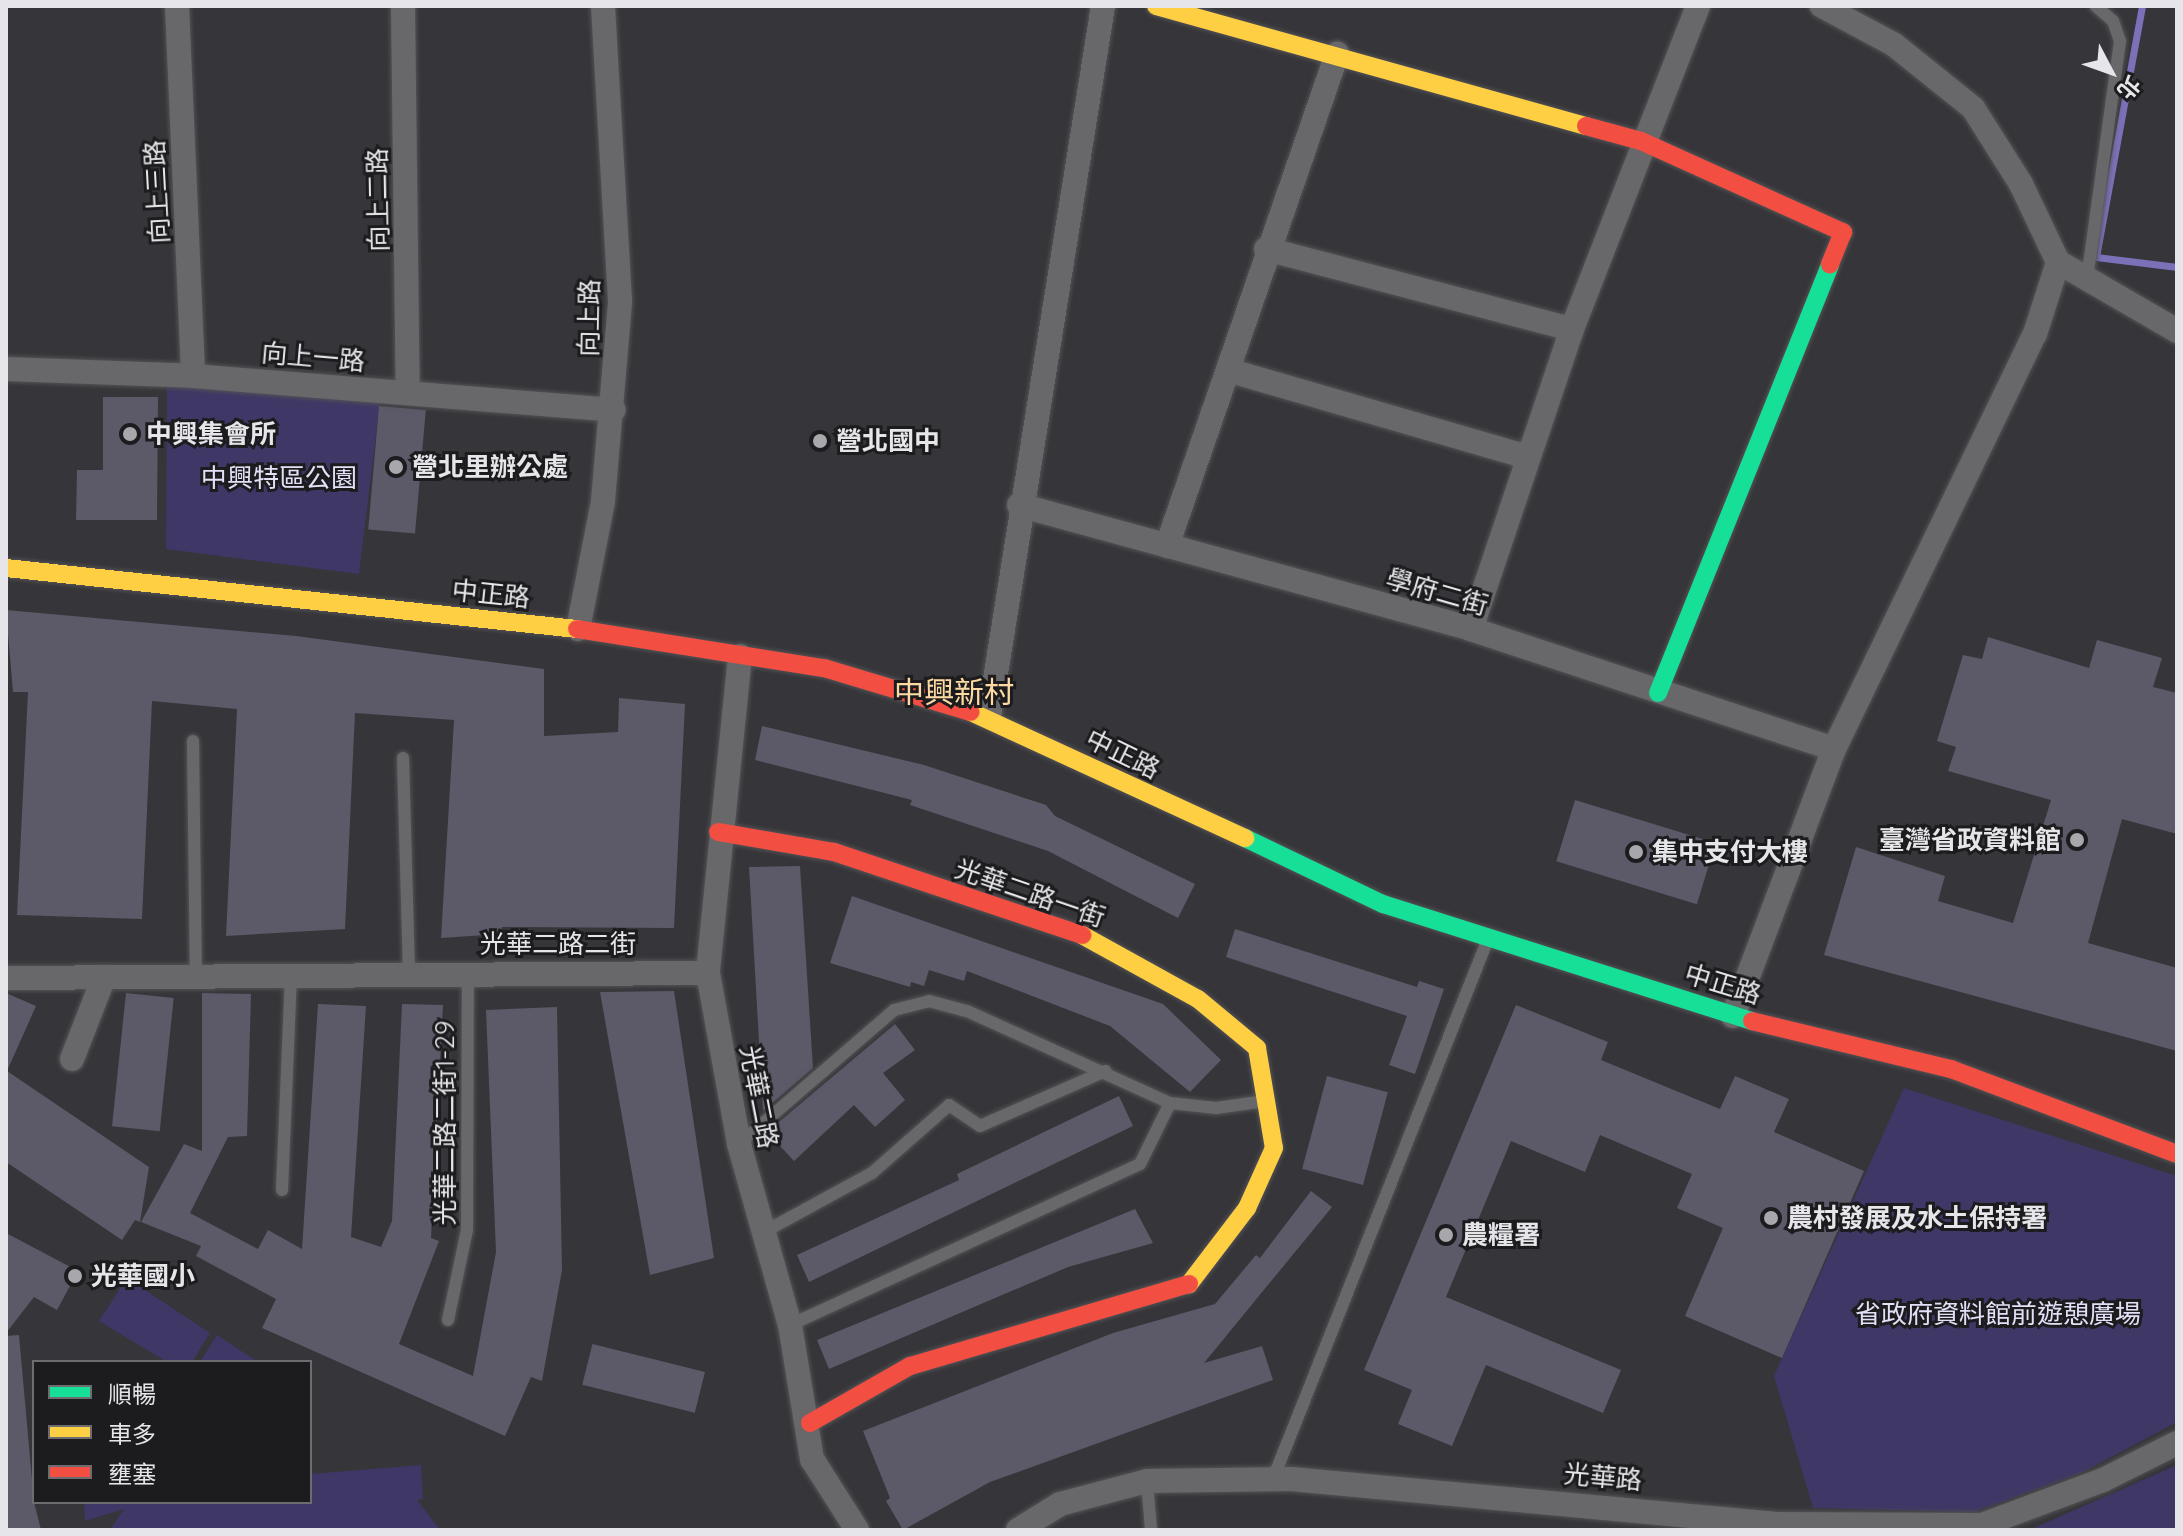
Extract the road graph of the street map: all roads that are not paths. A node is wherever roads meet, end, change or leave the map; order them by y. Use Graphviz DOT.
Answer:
graph roads {
  1 [pos="177,6"];
  2 [pos="403,6"];
  3 [pos="603,6"];
  4 [pos="1103,6"];
  5 [pos="1156,6"];
  6 [pos="1698,6"];
  7 [pos="1822,6"];
  8 [pos="2096,6"];
  9 [pos="1337,54"];
  10 [pos="1641,141"];
  11 [pos="1266,249"];
  12 [pos="2058,262"];
  13 [pos="2087,279"];
  14 [pos="1572,329"];
  15 [pos="2177,331"];
  16 [pos="6,369"];
  17 [pos="1228,370"];
  18 [pos="193,376"];
  19 [pos="408,393"];
  20 [pos="614,410"];
  21 [pos="1528,457"];
  22 [pos="1019,505"];
  23 [pos="1167,546"];
  24 [pos="6,568"];
  25 [pos="578,629"];
  26 [pos="1471,629"];
  27 [pos="740,656"];
  28 [pos="1658,693"];
  29 [pos="989,717"];
  30 [pos="193,741"];
  31 [pos="1834,749"];
  32 [pos="403,758"];
  33 [pos="718,832"];
  34 [pos="1489,937"];
  35 [pos="468,972"];
  36 [pos="409,973"];
  37 [pos="708,973"];
  38 [pos="291,974"];
  39 [pos="196,976"];
  40 [pos="104,977"];
  41 [pos="6,978"];
  42 [pos="1733,1016"];
  43 [pos="72,1059"];
  44 [pos="1105,1071"];
  45 [pos="1269,1101"];
  46 [pos="1170,1103"];
  47 [pos="739,1144"];
  48 [pos="2177,1154"];
  49 [pos="282,1190"];
  50 [pos="762,1233"];
  51 [pos="448,1320"];
  52 [pos="790,1325"];
  53 [pos="810,1423"];
  54 [pos="2177,1443"];
  55 [pos="1273,1479"];
  56 [pos="1147,1481"];
  57 [pos="1636,1519"];
  58 [pos="1774,1527"];
  59 [pos="857,1530"];
  60 [pos="1018,1530"];
  61 [pos="1151,1530"];
  1 -- 18 [label="street, 向上三路"];
  2 -- 19 [label="street, 向上二路"];
  3 -- 20 [label="street, 向上路"];
  4 -- 22 [label="street"];
  5 -- 9 [label="street"];
  6 -- 10 [label="street"];
  7 -- 12 [label="street"];
  8 -- 13 [label="lane"];
  9 -- 10 [label="street"];
  9 -- 11 [label="street"];
  10 -- 14 [label="street"];
  10 -- 28 [label="street"];
  11 -- 14 [label="street"];
  11 -- 17 [label="street"];
  12 -- 13 [label="street"];
  12 -- 31 [label="street"];
  13 -- 15 [label="street"];
  14 -- 21 [label="street"];
  16 -- 18 [label="street, 向上一路"];
  17 -- 21 [label="street"];
  17 -- 23 [label="street"];
  18 -- 19 [label="street, 向上一路"];
  19 -- 20 [label="street, 向上一路"];
  20 -- 25 [label="street, 向上路"];
  21 -- 26 [label="street"];
  22 -- 23 [label="street, 學府二街"];
  22 -- 29 [label="street"];
  23 -- 26 [label="street, 學府二街"];
  24 -- 25 [label="street, 中正路"];
  25 -- 27 [label="street, 中正路"];
  26 -- 28 [label="street, 學府二街"];
  27 -- 29 [label="street, 中正路"];
  27 -- 33 [label="street, 光華二路"];
  28 -- 31 [label="street, 學府二街"];
  29 -- 34 [label="street, 中正路"];
  30 -- 39 [label="lane"];
  31 -- 42 [label="street"];
  32 -- 36 [label="lane"];
  33 -- 37 [label="street, 光華二路"];
  33 -- 45 [label="street, 光華二路一街"];
  34 -- 42 [label="street, 中正路"];
  34 -- 55 [label="lane"];
  35 -- 36 [label="street, 光華二路二街"];
  35 -- 37 [label="street, 光華二路二街"];
  35 -- 51 [label="lane, 光華二路二街1-29"];
  36 -- 38 [label="street, 光華二路二街"];
  37 -- 47 [label="street, 光華二路"];
  38 -- 39 [label="street, 光華二路二街"];
  38 -- 49 [label="lane"];
  39 -- 40 [label="street, 光華二路二街"];
  40 -- 41 [label="street, 光華二路二街"];
  40 -- 43 [label="street"];
  42 -- 48 [label="street, 中正路"];
  44 -- 46 [label="lane"];
  44 -- 47 [label="lane"];
  44 -- 50 [label="lane"];
  45 -- 46 [label="lane"];
  45 -- 53 [label="street, 光華二路一街"];
  46 -- 52 [label="lane"];
  47 -- 50 [label="street, 光華二路"];
  50 -- 52 [label="street, 光華二路"];
  52 -- 53 [label="street, 光華二路"];
  53 -- 59 [label="street, 光華二路"];
  54 -- 58 [label="street, 光華路"];
  55 -- 56 [label="street, 光華路"];
  55 -- 57 [label="street, 光華路"];
  56 -- 60 [label="street, 光華路"];
  56 -- 61 [label="lane"];
  57 -- 58 [label="street, 光華路"];
}
